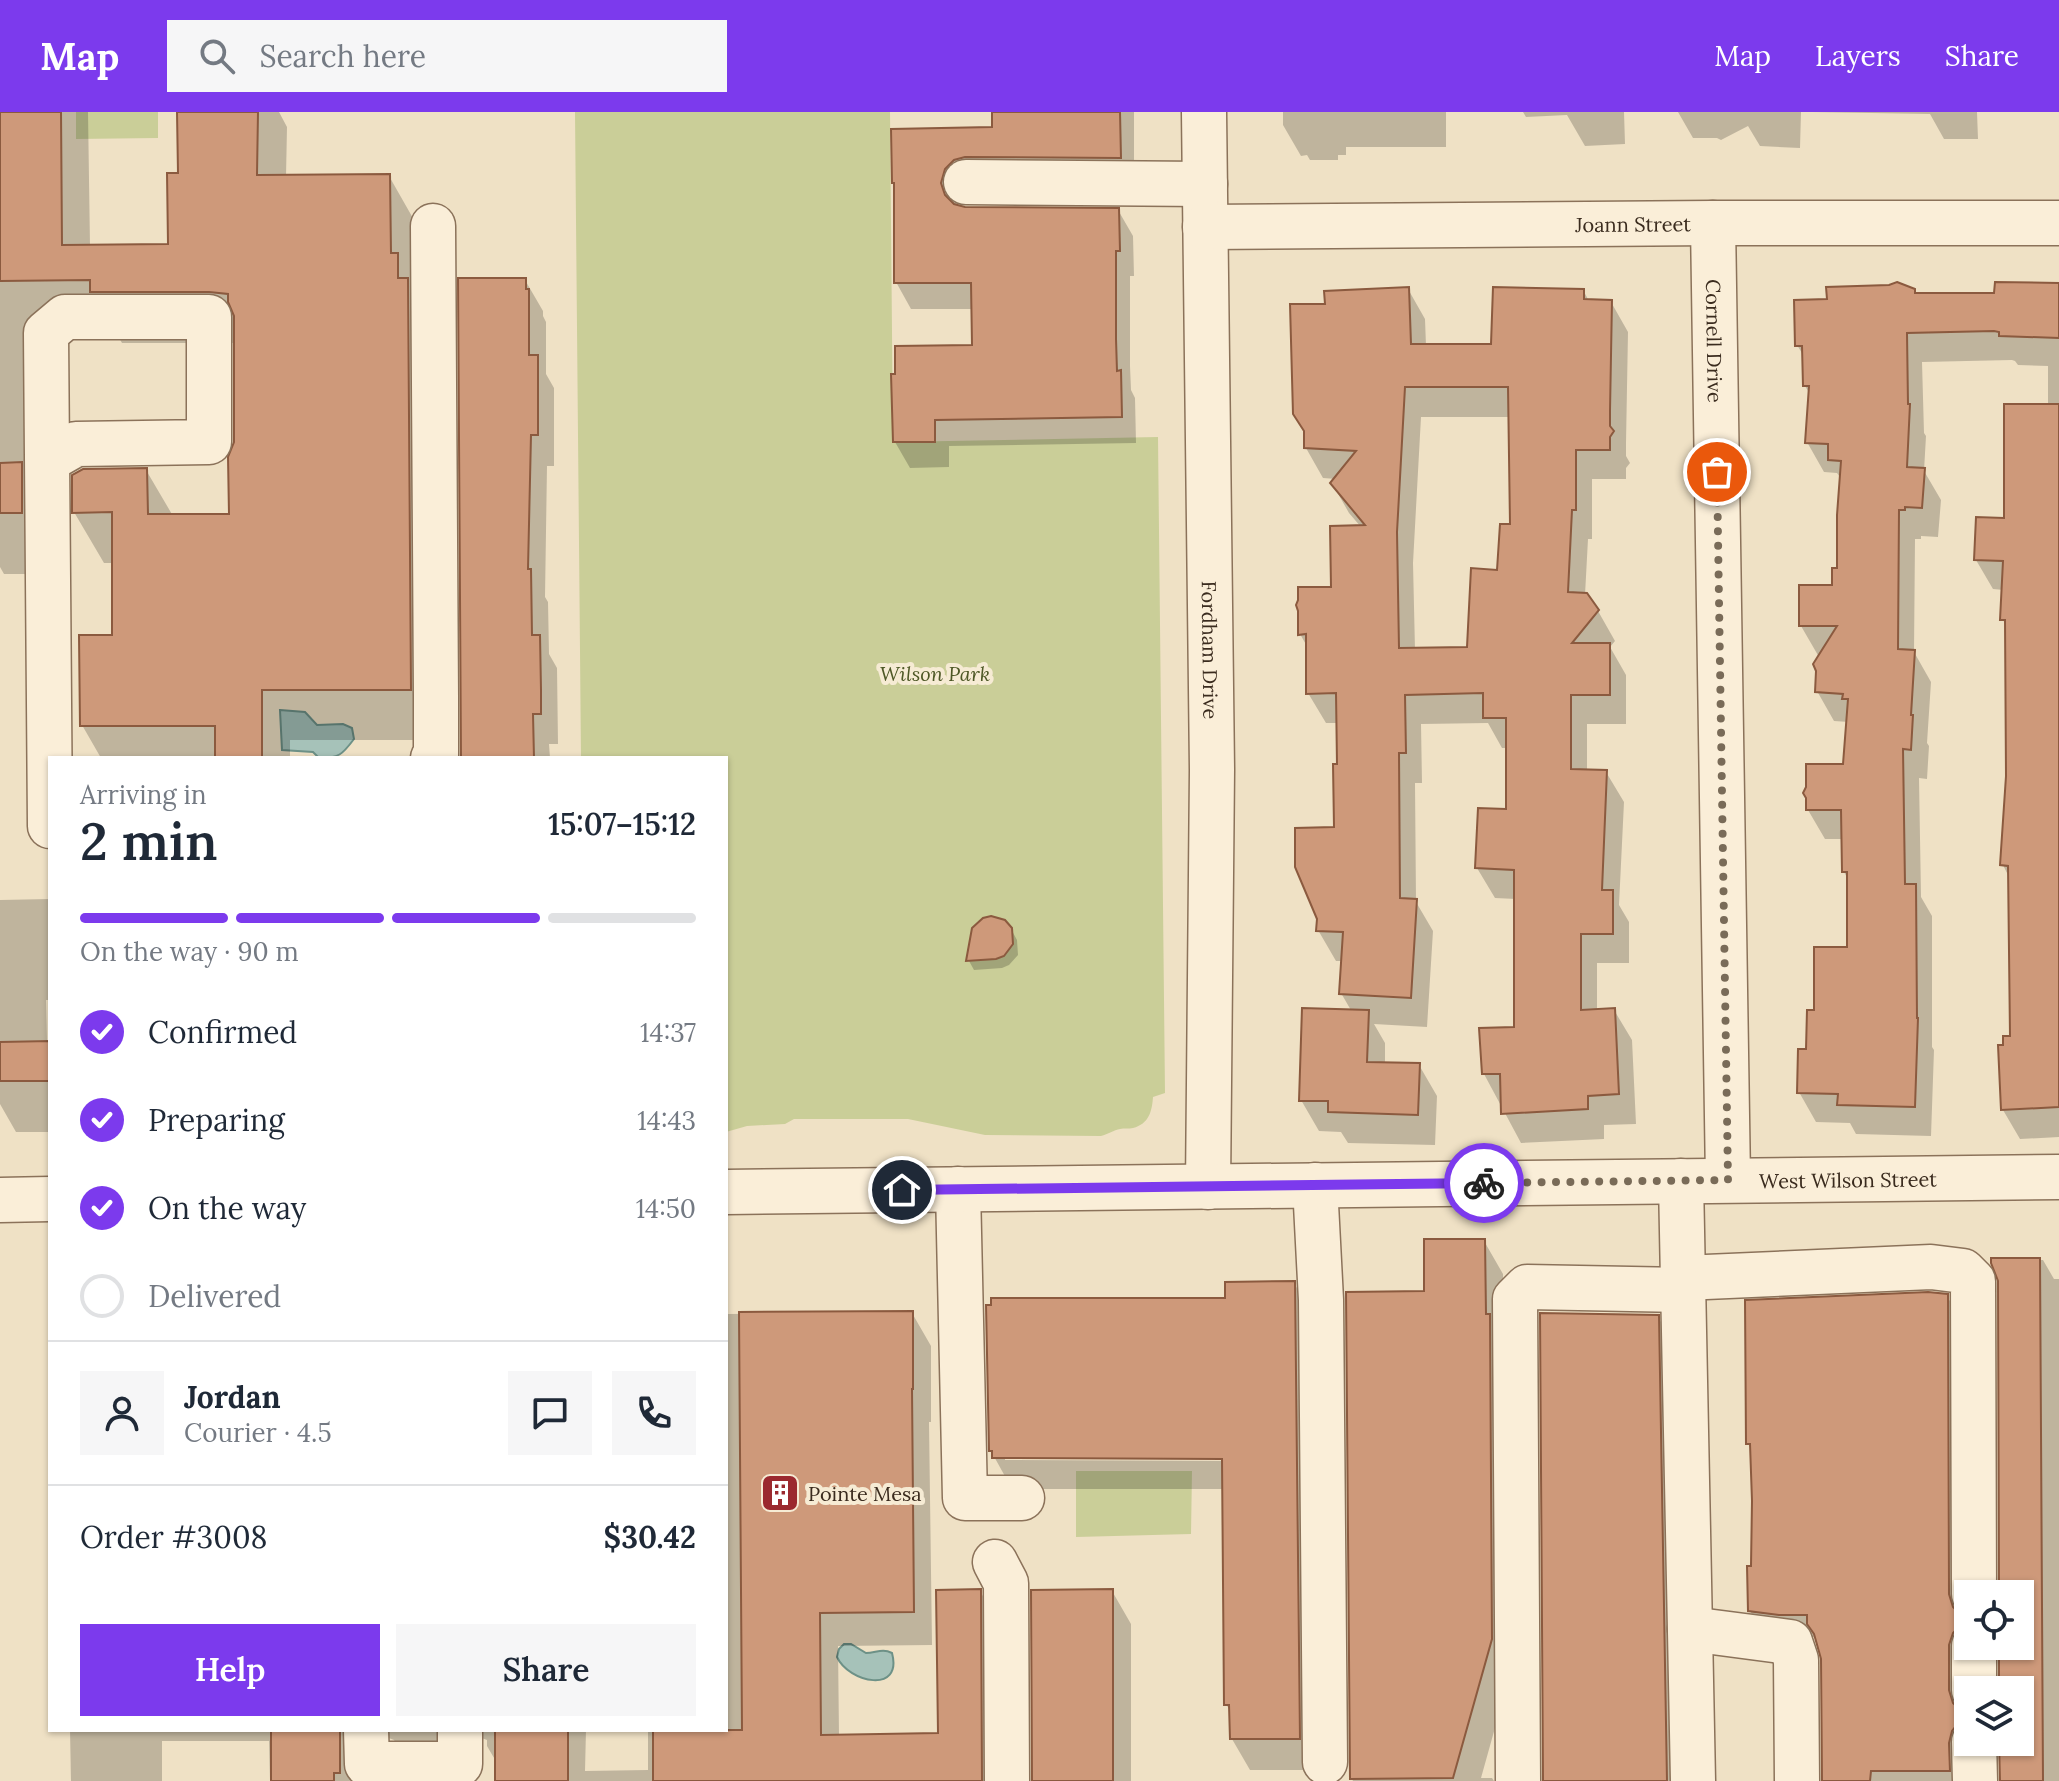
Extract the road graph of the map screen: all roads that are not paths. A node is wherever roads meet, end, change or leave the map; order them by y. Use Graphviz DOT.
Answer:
graph roads {
  1 [pos="1204,112"];
  2 [pos="966,182"];
  3 [pos="1205,184"];
  4 [pos="1713,223"];
  5 [pos="2059,223"];
  6 [pos="433,226"];
  7 [pos="1205,227"];
  8 [pos="48,460"];
  9 [pos="50,756"];
  10 [pos="436,756"];
  11 [pos="2059,1177"];
  12 [pos="1728,1180"];
  13 [pos="1681,1181"];
  14 [pos="1315,1185"];
  15 [pos="1208,1187"];
  16 [pos="958,1189"];
  17 [pos="728,1192"];
  18 [pos="48,1199"];
  19 [pos="0,1200"];
  20 [pos="1683,1284"];
  21 [pos="1022,1498"];
  22 [pos="995,1562"];
  23 [pos="1974,1580"];
  24 [pos="1690,1629"];
  25 [pos="366,1732"];
  26 [pos="460,1732"];
  27 [pos="1974,1756"];
  28 [pos="1325,1762"];
  29 [pos="1007,1781"];
  30 [pos="1518,1781"];
  31 [pos="1693,1781"];
  32 [pos="1797,1781"];
  33 [pos="1975,1781"];
  1 -- 3 [label="street, Fordham Drive"];
  2 -- 3 [label="street"];
  3 -- 7 [label="street, Fordham Drive"];
  4 -- 5 [label="street, Joann Street"];
  4 -- 7 [label="street, Joann Street"];
  4 -- 12 [label="street, Cornell Drive"];
  6 -- 10 [label="street"];
  7 -- 15 [label="street, Fordham Drive"];
  8 -- 8 [label="street"];
  8 -- 9 [label="street"];
  11 -- 12 [label="street, West Wilson Street"];
  12 -- 13 [label="street, West Wilson Street"];
  13 -- 14 [label="street, West Wilson Street"];
  13 -- 20 [label="street"];
  14 -- 15 [label="street, West Wilson Street"];
  14 -- 28 [label="street"];
  15 -- 16 [label="street, West Wilson Street"];
  16 -- 17 [label="street, West Wilson Street"];
  16 -- 21 [label="street"];
  18 -- 19 [label="street"];
  20 -- 23 [label="street"];
  20 -- 24 [label="street"];
  20 -- 30 [label="street"];
  22 -- 29 [label="street"];
  24 -- 31 [label="street"];
  24 -- 32 [label="street"];
  25 -- 26 [label="street"];
  27 -- 33 [label="street"];
}
